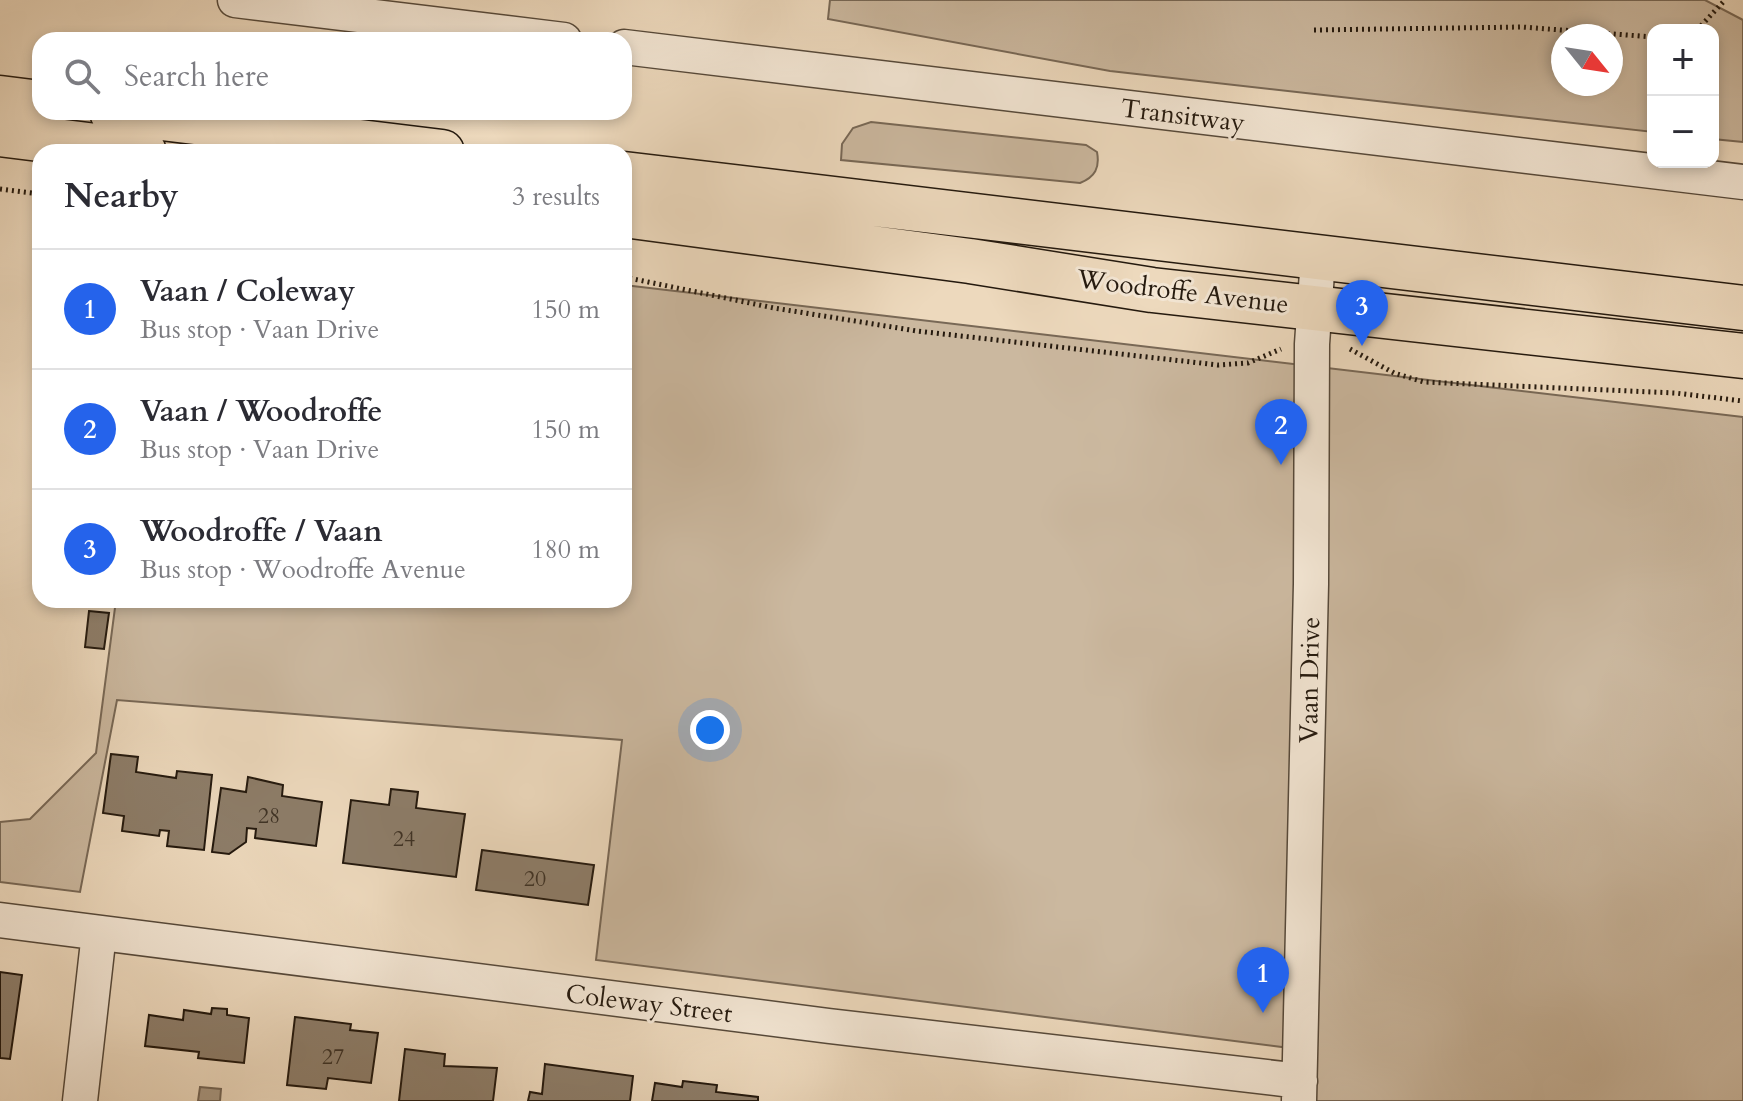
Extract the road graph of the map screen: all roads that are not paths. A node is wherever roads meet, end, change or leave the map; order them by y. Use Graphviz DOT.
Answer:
graph roads {
  1 [pos="235,0"];
  2 [pos="498,32"];
  3 [pos="632,48"];
  4 [pos="0,98"];
  5 [pos="32,102"];
  6 [pos="178,120"];
  7 [pos="0,134"];
  8 [pos="80,144"];
  9 [pos="376,144"];
  10 [pos="632,175"];
  11 [pos="1743,182"];
  12 [pos="632,216"];
  13 [pos="1318,258"];
  14 [pos="1314,308"];
  15 [pos="1743,308"];
  16 [pos="1743,356"];
  17 [pos="0,920"];
  18 [pos="99,933"];
  19 [pos="1299,1091"];
  20 [pos="80,1101"];
  1 -- 2 [label="street"];
  3 -- 11 [label="street, Transitway"];
  4 -- 5 [label="main road"];
  6 -- 9 [label="main road"];
  7 -- 8 [label="main road"];
  10 -- 13 [label="main road, Woodroffe Avenue"];
  12 -- 14 [label="main road, Woodroffe Avenue"];
  13 -- 14 [label="street, Vaan Drive"];
  13 -- 15 [label="main road, Woodroffe Avenue"];
  14 -- 16 [label="main road, Woodroffe Avenue"];
  14 -- 19 [label="street, Vaan Drive"];
  17 -- 18 [label="street, Coleway Street"];
  18 -- 19 [label="street, Coleway Street"];
  18 -- 20 [label="street"];
}
